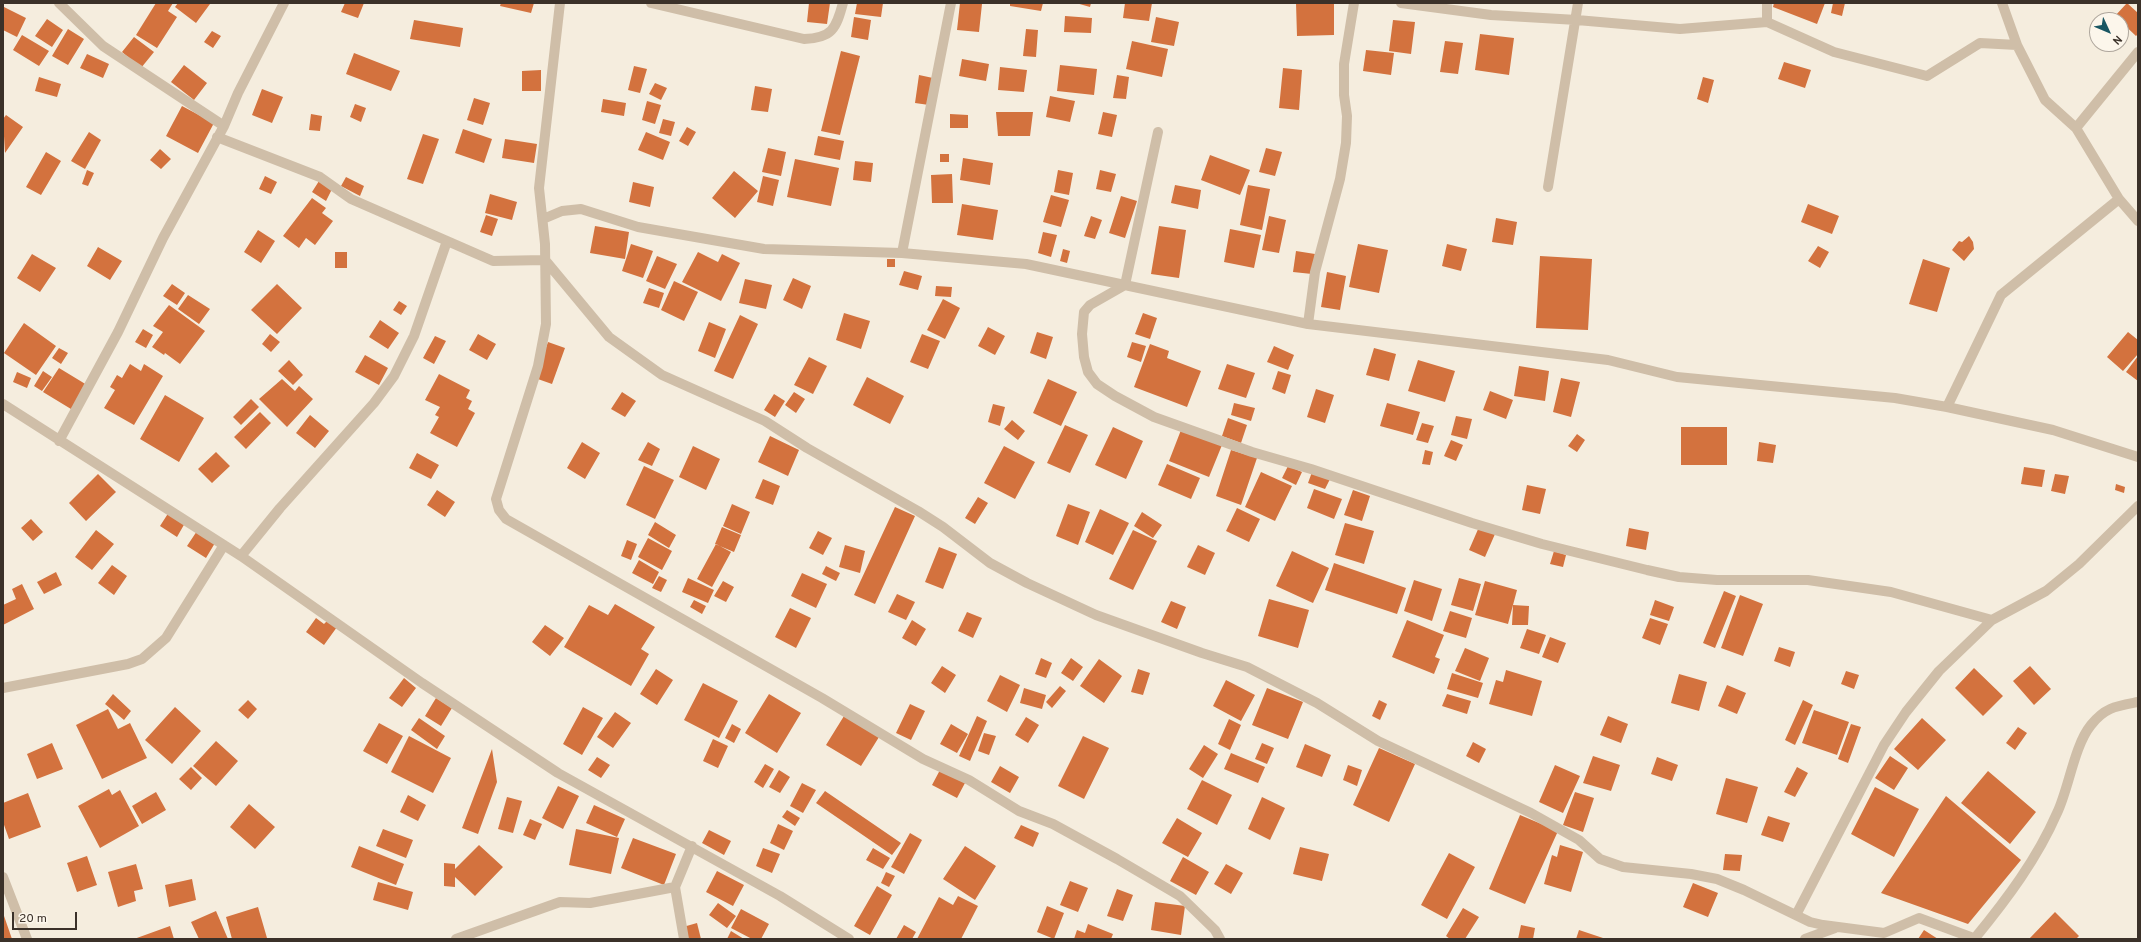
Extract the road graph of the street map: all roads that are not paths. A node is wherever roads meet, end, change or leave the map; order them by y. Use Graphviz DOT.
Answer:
graph roads {
  1 [pos="59,3"];
  2 [pos="284,3"];
  3 [pos="560,3"];
  4 [pos="650,3"];
  5 [pos="843,3"];
  6 [pos="951,3"];
  7 [pos="1354,3"];
  8 [pos="1401,3"];
  9 [pos="1578,3"];
  10 [pos="1767,3"];
  11 [pos="2002,3"];
  12 [pos="1576,20"];
  13 [pos="1767,22"];
  14 [pos="2017,45"];
  15 [pos="2138,52"];
  16 [pos="224,126"];
  17 [pos="2076,128"];
  18 [pos="1158,132"];
  19 [pos="217,137"];
  20 [pos="1548,187"];
  21 [pos="2119,199"];
  22 [pos="543,219"];
  23 [pos="2138,221"];
  24 [pos="447,241"];
  25 [pos="902,253"];
  26 [pos="545,260"];
  27 [pos="1125,285"];
  28 [pos="1308,324"];
  29 [pos="3,405"];
  30 [pos="1947,407"];
  31 [pos="59,441"];
  32 [pos="2138,457"];
  33 [pos="2138,506"];
  34 [pos="224,545"];
  35 [pos="241,556"];
  36 [pos="1992,620"];
  37 [pos="3,688"];
  38 [pos="2138,702"];
  39 [pos="692,846"];
  40 [pos="3,877"];
  41 [pos="675,887"];
  42 [pos="1796,915"];
  43 [pos="1835,928"];
  44 [pos="1975,938"];
  45 [pos="27,939"];
  46 [pos="456,939"];
  47 [pos="684,939"];
  48 [pos="848,939"];
  49 [pos="1220,939"];
  50 [pos="1805,939"];
  1 -- 16 [label="street"];
  2 -- 16 [label="street"];
  3 -- 22 [label="street"];
  4 -- 5 [label="street"];
  6 -- 25 [label="street"];
  7 -- 28 [label="street"];
  8 -- 12 [label="street"];
  9 -- 12 [label="street"];
  10 -- 13 [label="street"];
  11 -- 14 [label="street"];
  12 -- 13 [label="street"];
  12 -- 20 [label="street"];
  13 -- 14 [label="street"];
  14 -- 17 [label="street"];
  15 -- 17 [label="street"];
  16 -- 19 [label="street"];
  17 -- 21 [label="street"];
  18 -- 27 [label="street"];
  19 -- 24 [label="street"];
  19 -- 31 [label="street"];
  21 -- 23 [label="street"];
  21 -- 30 [label="street"];
  22 -- 25 [label="street"];
  22 -- 26 [label="street"];
  24 -- 26 [label="street"];
  24 -- 35 [label="street"];
  25 -- 27 [label="street"];
  26 -- 42 [label="street"];
  26 -- 49 [label="street"];
  27 -- 28 [label="street"];
  27 -- 36 [label="street"];
  28 -- 30 [label="street"];
  29 -- 31 [label="street"];
  30 -- 32 [label="street"];
  31 -- 34 [label="street"];
  33 -- 36 [label="street"];
  34 -- 35 [label="street"];
  34 -- 37 [label="street"];
  35 -- 39 [label="street"];
  36 -- 42 [label="street"];
  38 -- 44 [label="street"];
  39 -- 41 [label="street"];
  39 -- 48 [label="street"];
  40 -- 45 [label="street"];
  41 -- 46 [label="street"];
  41 -- 47 [label="street"];
  42 -- 43 [label="street"];
  43 -- 44 [label="street"];
  43 -- 50 [label="street"];
}
